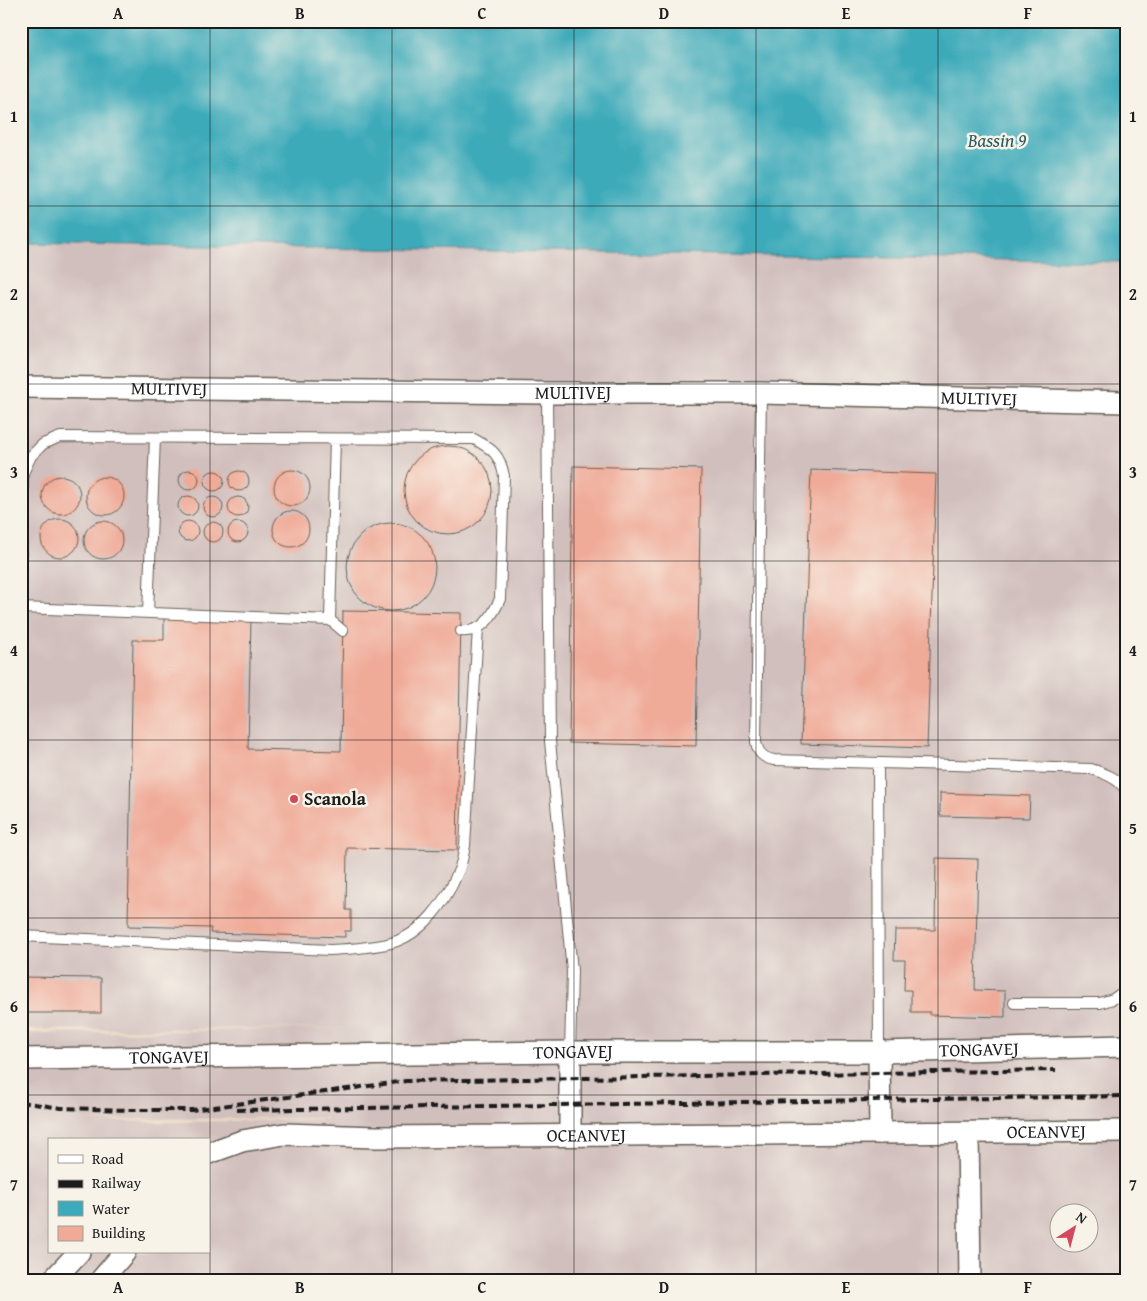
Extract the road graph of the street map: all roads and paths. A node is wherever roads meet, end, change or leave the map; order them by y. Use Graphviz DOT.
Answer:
graph roads {
  1 [pos="21,387"];
  2 [pos="547,393"];
  3 [pos="761,393"];
  4 [pos="1126,402"];
  5 [pos="155,438"];
  6 [pos="335,439"];
  7 [pos="21,566"];
  8 [pos="21,608"];
  9 [pos="148,613"];
  10 [pos="330,620"];
  11 [pos="478,628"];
  12 [pos="343,631"];
  13 [pos="461,631"];
  14 [pos="878,764"];
  15 [pos="1126,790"];
  16 [pos="21,936"];
  17 [pos="1126,990"];
  18 [pos="1014,1004"];
  19 [pos="1126,1046"];
  20 [pos="570,1052"];
  21 [pos="879,1052"];
  22 [pos="21,1059"];
  23 [pos="1126,1130"];
  24 [pos="880,1133"];
  25 [pos="968,1133"];
  26 [pos="570,1135"];
  27 [pos="210,1154"];
  28 [pos="77,1254"];
  29 [pos="123,1254"];
  30 [pos="53,1280"];
  31 [pos="101,1280"];
  32 [pos="970,1280"];
  1 -- 2 [label="street, MULTIVEJ"];
  2 -- 3 [label="street, MULTIVEJ"];
  2 -- 20 [label="lane"];
  3 -- 4 [label="street, MULTIVEJ"];
  3 -- 14 [label="lane"];
  5 -- 6 [label="lane"];
  5 -- 7 [label="lane"];
  5 -- 9 [label="lane"];
  6 -- 10 [label="lane"];
  6 -- 11 [label="lane"];
  8 -- 9 [label="lane"];
  9 -- 10 [label="lane"];
  10 -- 12 [label="lane"];
  11 -- 13 [label="lane"];
  11 -- 16 [label="lane"];
  14 -- 15 [label="lane"];
  14 -- 21 [label="lane"];
  17 -- 18 [label="lane"];
  19 -- 21 [label="street, TONGAVEJ"];
  20 -- 21 [label="street, TONGAVEJ"];
  20 -- 22 [label="street, TONGAVEJ"];
  20 -- 26 [label="street"];
  21 -- 24 [label="street"];
  23 -- 25 [label="street, OCEANVEJ"];
  24 -- 25 [label="street, OCEANVEJ"];
  24 -- 26 [label="street, OCEANVEJ"];
  25 -- 32 [label="street"];
  26 -- 27 [label="street, OCEANVEJ"];
  28 -- 30 [label="street"];
  29 -- 31 [label="street"];
}
